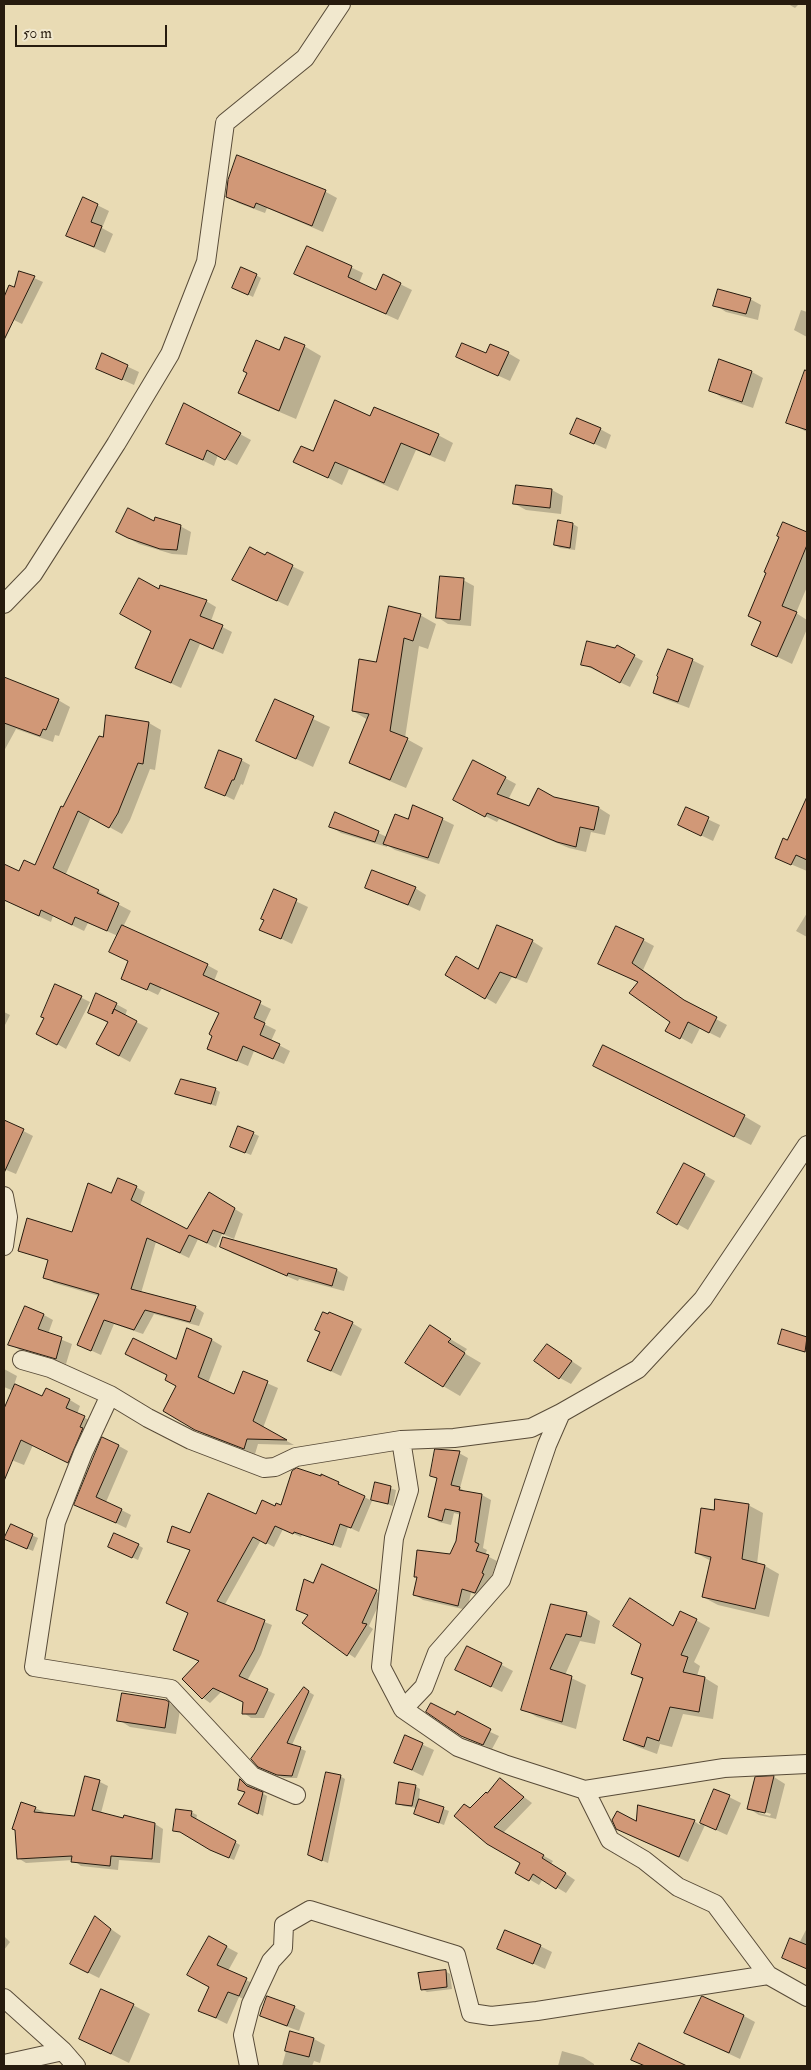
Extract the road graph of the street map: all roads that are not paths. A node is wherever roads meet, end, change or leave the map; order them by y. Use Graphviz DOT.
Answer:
graph roads {
  1 [pos="341,4"];
  2 [pos="4,604"];
  3 [pos="807,1145"];
  4 [pos="4,1196"];
  5 [pos="4,1246"];
  6 [pos="22,1360"];
  7 [pos="110,1395"];
  8 [pos="561,1413"];
  9 [pos="401,1440"];
  10 [pos="403,1709"];
  11 [pos="807,1764"];
  12 [pos="585,1790"];
  13 [pos="296,1795"];
  14 [pos="768,1974"];
  15 [pos="807,1997"];
  16 [pos="4,1998"];
  17 [pos="63,2051"];
  18 [pos="4,2064"];
  19 [pos="76,2066"];
  20 [pos="249,2066"];
  1 -- 2 [label="street"];
  3 -- 8 [label="street"];
  4 -- 5 [label="street"];
  6 -- 7 [label="street"];
  7 -- 9 [label="street"];
  7 -- 13 [label="street"];
  8 -- 9 [label="street"];
  8 -- 10 [label="street"];
  9 -- 10 [label="street"];
  10 -- 12 [label="street"];
  11 -- 12 [label="street"];
  12 -- 14 [label="street"];
  14 -- 15 [label="street"];
  14 -- 20 [label="street"];
  16 -- 17 [label="street"];
  17 -- 18 [label="street"];
  17 -- 19 [label="street"];
}
